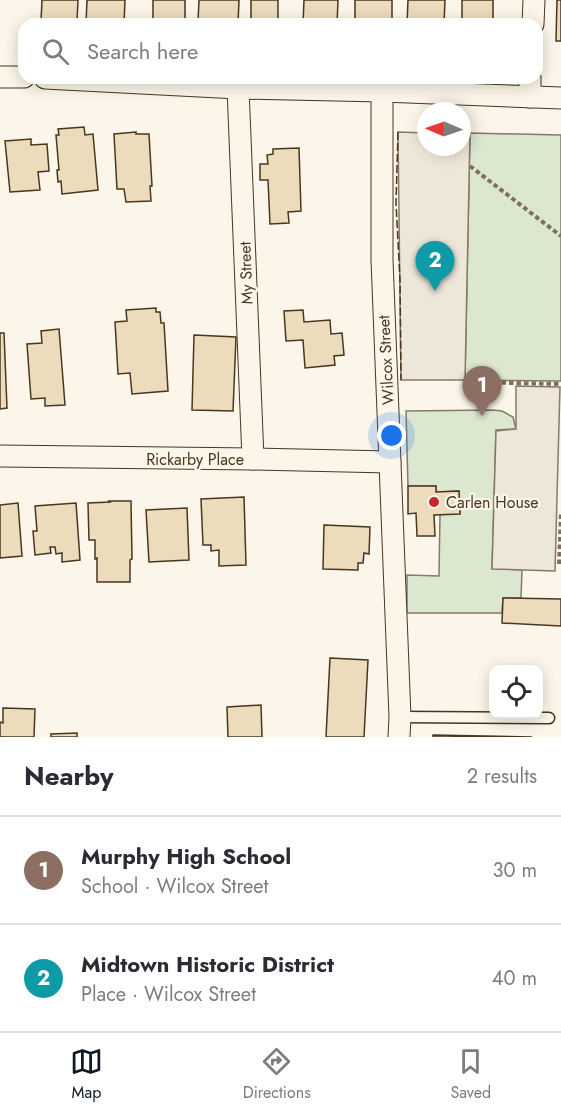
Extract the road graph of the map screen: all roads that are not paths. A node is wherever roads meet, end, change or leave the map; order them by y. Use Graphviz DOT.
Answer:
graph roads {
  1 [pos="534,0"];
  2 [pos="533,18"];
  3 [pos="0,77"];
  4 [pos="18,77"];
  5 [pos="161,84"];
  6 [pos="238,88"];
  7 [pos="530,88"];
  8 [pos="382,91"];
  9 [pos="561,98"];
  10 [pos="0,456"];
  11 [pos="253,459"];
  12 [pos="390,462"];
  13 [pos="549,718"];
  14 [pos="400,727"];
  1 -- 2 [label="street"];
  3 -- 4 [label="street"];
  5 -- 6 [label="street"];
  6 -- 8 [label="street"];
  6 -- 11 [label="street, My Street"];
  7 -- 8 [label="street"];
  7 -- 9 [label="street"];
  8 -- 12 [label="street, Wilcox Street"];
  10 -- 11 [label="street, Rickarby Place"];
  11 -- 12 [label="street, Rickarby Place"];
  12 -- 14 [label="street, Wilcox Street"];
  13 -- 14 [label="lane"];
}
